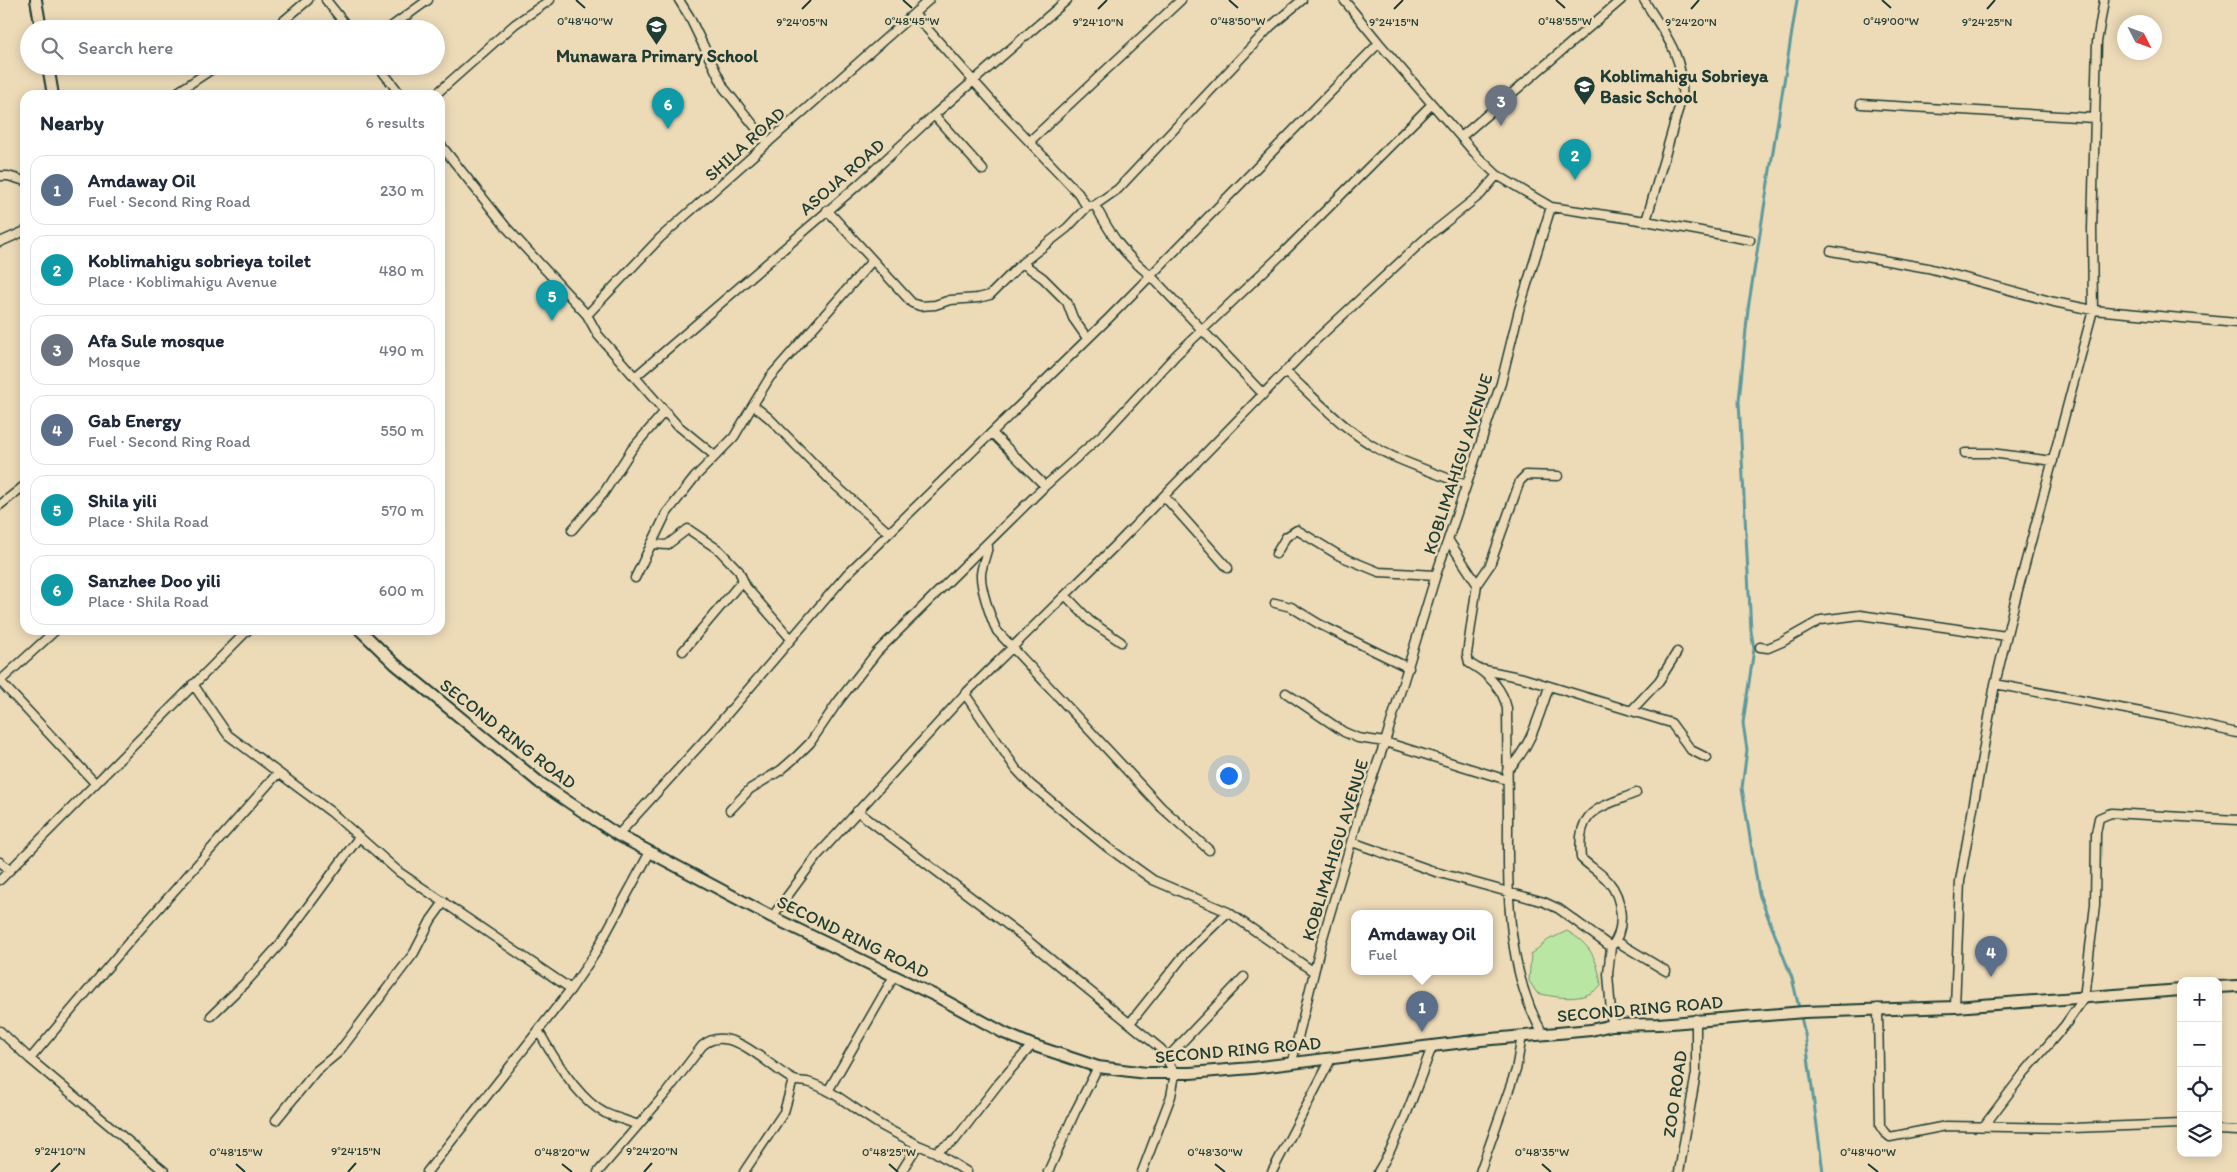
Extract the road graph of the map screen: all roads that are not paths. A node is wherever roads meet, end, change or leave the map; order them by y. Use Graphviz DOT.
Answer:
graph roads {
  1 [pos="36,0"];
  2 [pos="308,0"];
  3 [pos="326,0"];
  4 [pos="428,0"];
  5 [pos="550,0"];
  6 [pos="679,0"];
  7 [pos="929,0"];
  8 [pos="1067,0"];
  9 [pos="1181,0"];
  10 [pos="1302,0"];
  11 [pos="1344,0"];
  12 [pos="1621,0"];
  13 [pos="1644,0"];
  14 [pos="2104,0"];
  15 [pos="914,14"];
  16 [pos="39,20"];
  17 [pos="285,20"];
  18 [pos="342,20"];
  19 [pos="400,20"];
  20 [pos="1379,43"];
  21 [pos="50,75"];
  22 [pos="203,75"];
  23 [pos="385,75"];
  24 [pos="974,82"];
  25 [pos="52,90"];
  26 [pos="181,90"];
  27 [pos="397,90"];
  28 [pos="440,90"];
  29 [pos="1432,104"];
  30 [pos="1861,104"];
  31 [pos="934,115"];
  32 [pos="2094,118"];
  33 [pos="1461,136"];
  34 [pos="1030,141"];
  35 [pos="768,144"];
  36 [pos="445,150"];
  37 [pos="982,170"];
  38 [pos="1497,175"];
  39 [pos="0,176"];
  40 [pos="20,180"];
  41 [pos="1091,206"];
  42 [pos="1551,207"];
  43 [pos="827,210"];
  44 [pos="1646,221"];
  45 [pos="20,232"];
  46 [pos="1750,240"];
  47 [pos="0,242"];
  48 [pos="1831,251"];
  49 [pos="872,261"];
  50 [pos="1022,263"];
  51 [pos="1150,275"];
  52 [pos="2093,310"];
  53 [pos="587,314"];
  54 [pos="2237,323"];
  55 [pos="1202,329"];
  56 [pos="1087,338"];
  57 [pos="1285,371"];
  58 [pos="636,376"];
  59 [pos="1263,394"];
  60 [pos="753,405"];
  61 [pos="665,411"];
  62 [pos="992,433"];
  63 [pos="1965,453"];
  64 [pos="715,456"];
  65 [pos="2053,461"];
  66 [pos="1558,476"];
  67 [pos="1466,485"];
  68 [pos="1045,486"];
  69 [pos="20,489"];
  70 [pos="1164,496"];
  71 [pos="0,505"];
  72 [pos="572,530"];
  73 [pos="889,533"];
  74 [pos="1449,541"];
  75 [pos="651,544"];
  76 [pos="988,545"];
  77 [pos="1276,554"];
  78 [pos="1228,568"];
  79 [pos="1436,575"];
  80 [pos="635,578"];
  81 [pos="743,580"];
  82 [pos="1477,584"];
  83 [pos="1066,596"];
  84 [pos="1275,603"];
  85 [pos="51,635"];
  86 [pos="243,635"];
  87 [pos="365,635"];
  88 [pos="2006,636"];
  89 [pos="791,639"];
  90 [pos="1121,642"];
  91 [pos="1760,646"];
  92 [pos="1011,648"];
  93 [pos="683,651"];
  94 [pos="1677,652"];
  95 [pos="1409,668"];
  96 [pos="1478,669"];
  97 [pos="0,681"];
  98 [pos="193,684"];
  99 [pos="1995,684"];
  100 [pos="1549,687"];
  101 [pos="1286,693"];
  102 [pos="965,694"];
  103 [pos="1631,711"];
  104 [pos="2237,733"];
  105 [pos="1385,742"];
  106 [pos="1706,758"];
  107 [pos="278,773"];
  108 [pos="1507,775"];
  109 [pos="95,783"];
  110 [pos="1636,792"];
  111 [pos="730,810"];
  112 [pos="858,811"];
  113 [pos="2237,820"];
  114 [pos="618,835"];
  115 [pos="359,837"];
  116 [pos="1352,842"];
  117 [pos="1209,850"];
  118 [pos="650,852"];
  119 [pos="0,862"];
  120 [pos="10,870"];
  121 [pos="0,880"];
  122 [pos="1507,892"];
  123 [pos="444,902"];
  124 [pos="1228,912"];
  125 [pos="772,917"];
  126 [pos="1614,944"];
  127 [pos="1666,971"];
  128 [pos="1314,972"];
  129 [pos="894,976"];
  130 [pos="1244,977"];
  131 [pos="2237,986"];
  132 [pos="2222,987"];
  133 [pos="571,989"];
  134 [pos="2177,990"];
  135 [pos="2084,998"];
  136 [pos="1955,1007"];
  137 [pos="1878,1008"];
  138 [pos="211,1016"];
  139 [pos="1696,1020"];
  140 [pos="1130,1024"];
  141 [pos="1612,1025"];
  142 [pos="0,1031"];
  143 [pos="539,1032"];
  144 [pos="1543,1034"];
  145 [pos="1522,1036"];
  146 [pos="1032,1045"];
  147 [pos="1432,1047"];
  148 [pos="1167,1058"];
  149 [pos="1331,1058"];
  150 [pos="30,1059"];
  151 [pos="1292,1062"];
  152 [pos="1098,1067"];
  153 [pos="1175,1074"];
  154 [pos="793,1080"];
  155 [pos="828,1091"];
  156 [pos="276,1120"];
  157 [pos="2177,1124"];
  158 [pos="638,1125"];
  159 [pos="1984,1126"];
  160 [pos="2222,1130"];
  161 [pos="2237,1131"];
  162 [pos="918,1145"];
  163 [pos="935,1152"];
  164 [pos="165,1172"];
  165 [pos="427,1172"];
  166 [pos="598,1172"];
  167 [pos="744,1172"];
  168 [pos="901,1172"];
  169 [pos="967,1172"];
  170 [pos="1048,1172"];
  171 [pos="1142,1172"];
  172 [pos="1272,1172"];
  173 [pos="1378,1172"];
  174 [pos="1480,1172"];
  175 [pos="1679,1172"];
  1 -- 16 [label="street"];
  2 -- 17 [label="street"];
  3 -- 18 [label="street"];
  4 -- 19 [label="street"];
  5 -- 28 [label="street"];
  6 -- 35 [label="street"];
  7 -- 15 [label="street, SHILA ROAD"];
  8 -- 24 [label="street, ASOJA ROAD"];
  9 -- 34 [label="street"];
  10 -- 41 [label="street"];
  11 -- 20 [label="street"];
  12 -- 33 [label="street"];
  13 -- 44 [label="street"];
  14 -- 32 [label="street"];
  15 -- 24 [label="street"];
  15 -- 35 [label="street, SHILA ROAD"];
  20 -- 29 [label="street"];
  20 -- 51 [label="street"];
  21 -- 25 [label="street"];
  22 -- 26 [label="street"];
  23 -- 27 [label="street"];
  24 -- 31 [label="street, ASOJA ROAD"];
  24 -- 34 [label="street"];
  29 -- 33 [label="street"];
  29 -- 55 [label="street"];
  30 -- 32 [label="street"];
  31 -- 37 [label="street"];
  31 -- 43 [label="street, ASOJA ROAD"];
  32 -- 52 [label="street"];
  33 -- 38 [label="street"];
  34 -- 41 [label="street"];
  35 -- 53 [label="street, SHILA ROAD"];
  36 -- 53 [label="street"];
  38 -- 42 [label="street"];
  38 -- 57 [label="street"];
  39 -- 40 [label="street"];
  41 -- 50 [label="street"];
  41 -- 51 [label="street"];
  42 -- 44 [label="street"];
  42 -- 67 [label="street, KOBLIMAHIGU AVENUE"];
  43 -- 49 [label="street"];
  43 -- 58 [label="street, ASOJA ROAD"];
  44 -- 46 [label="street"];
  45 -- 47 [label="street"];
  48 -- 52 [label="street"];
  49 -- 50 [label="street"];
  49 -- 60 [label="street"];
  50 -- 56 [label="street"];
  51 -- 55 [label="street"];
  51 -- 56 [label="street"];
  52 -- 54 [label="street"];
  52 -- 65 [label="street"];
  53 -- 58 [label="street"];
  55 -- 59 [label="street"];
  55 -- 68 [label="street"];
  56 -- 62 [label="street"];
  57 -- 59 [label="street"];
  57 -- 67 [label="street"];
  58 -- 61 [label="street"];
  59 -- 70 [label="street"];
  60 -- 64 [label="street"];
  60 -- 73 [label="street"];
  61 -- 64 [label="street"];
  61 -- 72 [label="street"];
  62 -- 68 [label="street"];
  62 -- 73 [label="street"];
  63 -- 65 [label="street"];
  64 -- 75 [label="street"];
  65 -- 88 [label="street"];
  66 -- 82 [label="street"];
  67 -- 74 [label="street, KOBLIMAHIGU AVENUE"];
  68 -- 76 [label="street"];
  69 -- 71 [label="street"];
  70 -- 78 [label="street"];
  70 -- 83 [label="street"];
  73 -- 89 [label="street"];
  74 -- 79 [label="street, KOBLIMAHIGU AVENUE"];
  74 -- 82 [label="street"];
  75 -- 80 [label="street"];
  75 -- 81 [label="street"];
  76 -- 92 [label="street"];
  76 -- 111 [label="street"];
  77 -- 79 [label="street"];
  79 -- 95 [label="street, KOBLIMAHIGU AVENUE"];
  81 -- 89 [label="street"];
  81 -- 93 [label="street"];
  82 -- 96 [label="street"];
  83 -- 90 [label="street"];
  83 -- 92 [label="street"];
  84 -- 95 [label="street"];
  85 -- 97 [label="street"];
  86 -- 98 [label="street"];
  87 -- 114 [label="street, SECOND RING ROAD"];
  88 -- 91 [label="street"];
  88 -- 99 [label="street"];
  89 -- 114 [label="street"];
  92 -- 102 [label="street"];
  92 -- 117 [label="street"];
  94 -- 103 [label="street"];
  95 -- 105 [label="street, KOBLIMAHIGU AVENUE"];
  96 -- 100 [label="street"];
  96 -- 108 [label="street"];
  97 -- 109 [label="street"];
  98 -- 107 [label="street"];
  98 -- 109 [label="street"];
  99 -- 104 [label="street"];
  99 -- 136 [label="street"];
  100 -- 103 [label="street"];
  100 -- 108 [label="street"];
  101 -- 105 [label="street"];
  102 -- 112 [label="street"];
  102 -- 124 [label="street"];
  103 -- 106 [label="street"];
  105 -- 108 [label="street"];
  105 -- 116 [label="street, KOBLIMAHIGU AVENUE"];
  107 -- 115 [label="street"];
  107 -- 150 [label="street"];
  108 -- 122 [label="street"];
  109 -- 120 [label="street"];
  110 -- 126 [label="street"];
  112 -- 125 [label="street"];
  112 -- 140 [label="street"];
  113 -- 135 [label="street"];
  114 -- 118 [label="street, SECOND RING ROAD"];
  115 -- 123 [label="street"];
  115 -- 138 [label="street"];
  116 -- 122 [label="street"];
  116 -- 128 [label="street, KOBLIMAHIGU AVENUE"];
  118 -- 125 [label="street, SECOND RING ROAD"];
  118 -- 133 [label="street"];
  119 -- 120 [label="street"];
  120 -- 121 [label="street"];
  122 -- 126 [label="street"];
  122 -- 144 [label="street"];
  123 -- 133 [label="street"];
  123 -- 156 [label="street"];
  124 -- 128 [label="street"];
  124 -- 140 [label="street"];
  125 -- 129 [label="street, SECOND RING ROAD"];
  126 -- 127 [label="street"];
  126 -- 141 [label="street"];
  128 -- 151 [label="street, KOBLIMAHIGU AVENUE"];
  129 -- 146 [label="street, SECOND RING ROAD"];
  129 -- 155 [label="street"];
  130 -- 148 [label="street"];
  131 -- 132 [label="street"];
  133 -- 143 [label="street"];
  134 -- 135 [label="street, SECOND RING ROAD"];
  135 -- 136 [label="street, SECOND RING ROAD"];
  135 -- 159 [label="street"];
  136 -- 137 [label="street, SECOND RING ROAD"];
  137 -- 139 [label="street, SECOND RING ROAD"];
  137 -- 159 [label="street"];
  139 -- 141 [label="street, SECOND RING ROAD"];
  139 -- 175 [label="street, ZOO ROAD"];
  140 -- 148 [label="street"];
  141 -- 144 [label="street, SECOND RING ROAD"];
  142 -- 150 [label="street"];
  143 -- 158 [label="street"];
  143 -- 165 [label="street"];
  144 -- 145 [label="street, SECOND RING ROAD"];
  145 -- 147 [label="street, SECOND RING ROAD"];
  145 -- 174 [label="street"];
  146 -- 152 [label="street, SECOND RING ROAD"];
  146 -- 163 [label="street"];
  147 -- 149 [label="street, SECOND RING ROAD"];
  147 -- 173 [label="street"];
  148 -- 153 [label="street"];
  149 -- 151 [label="street, SECOND RING ROAD"];
  149 -- 172 [label="street"];
  150 -- 164 [label="street"];
  151 -- 153 [label="street, SECOND RING ROAD"];
  152 -- 153 [label="street, SECOND RING ROAD"];
  152 -- 170 [label="street"];
  153 -- 171 [label="street"];
  154 -- 155 [label="street"];
  154 -- 158 [label="street"];
  154 -- 167 [label="street"];
  155 -- 162 [label="street"];
  157 -- 159 [label="street"];
  158 -- 166 [label="street"];
  160 -- 161 [label="street"];
  162 -- 163 [label="street"];
  162 -- 168 [label="street"];
  163 -- 169 [label="street"];
}
